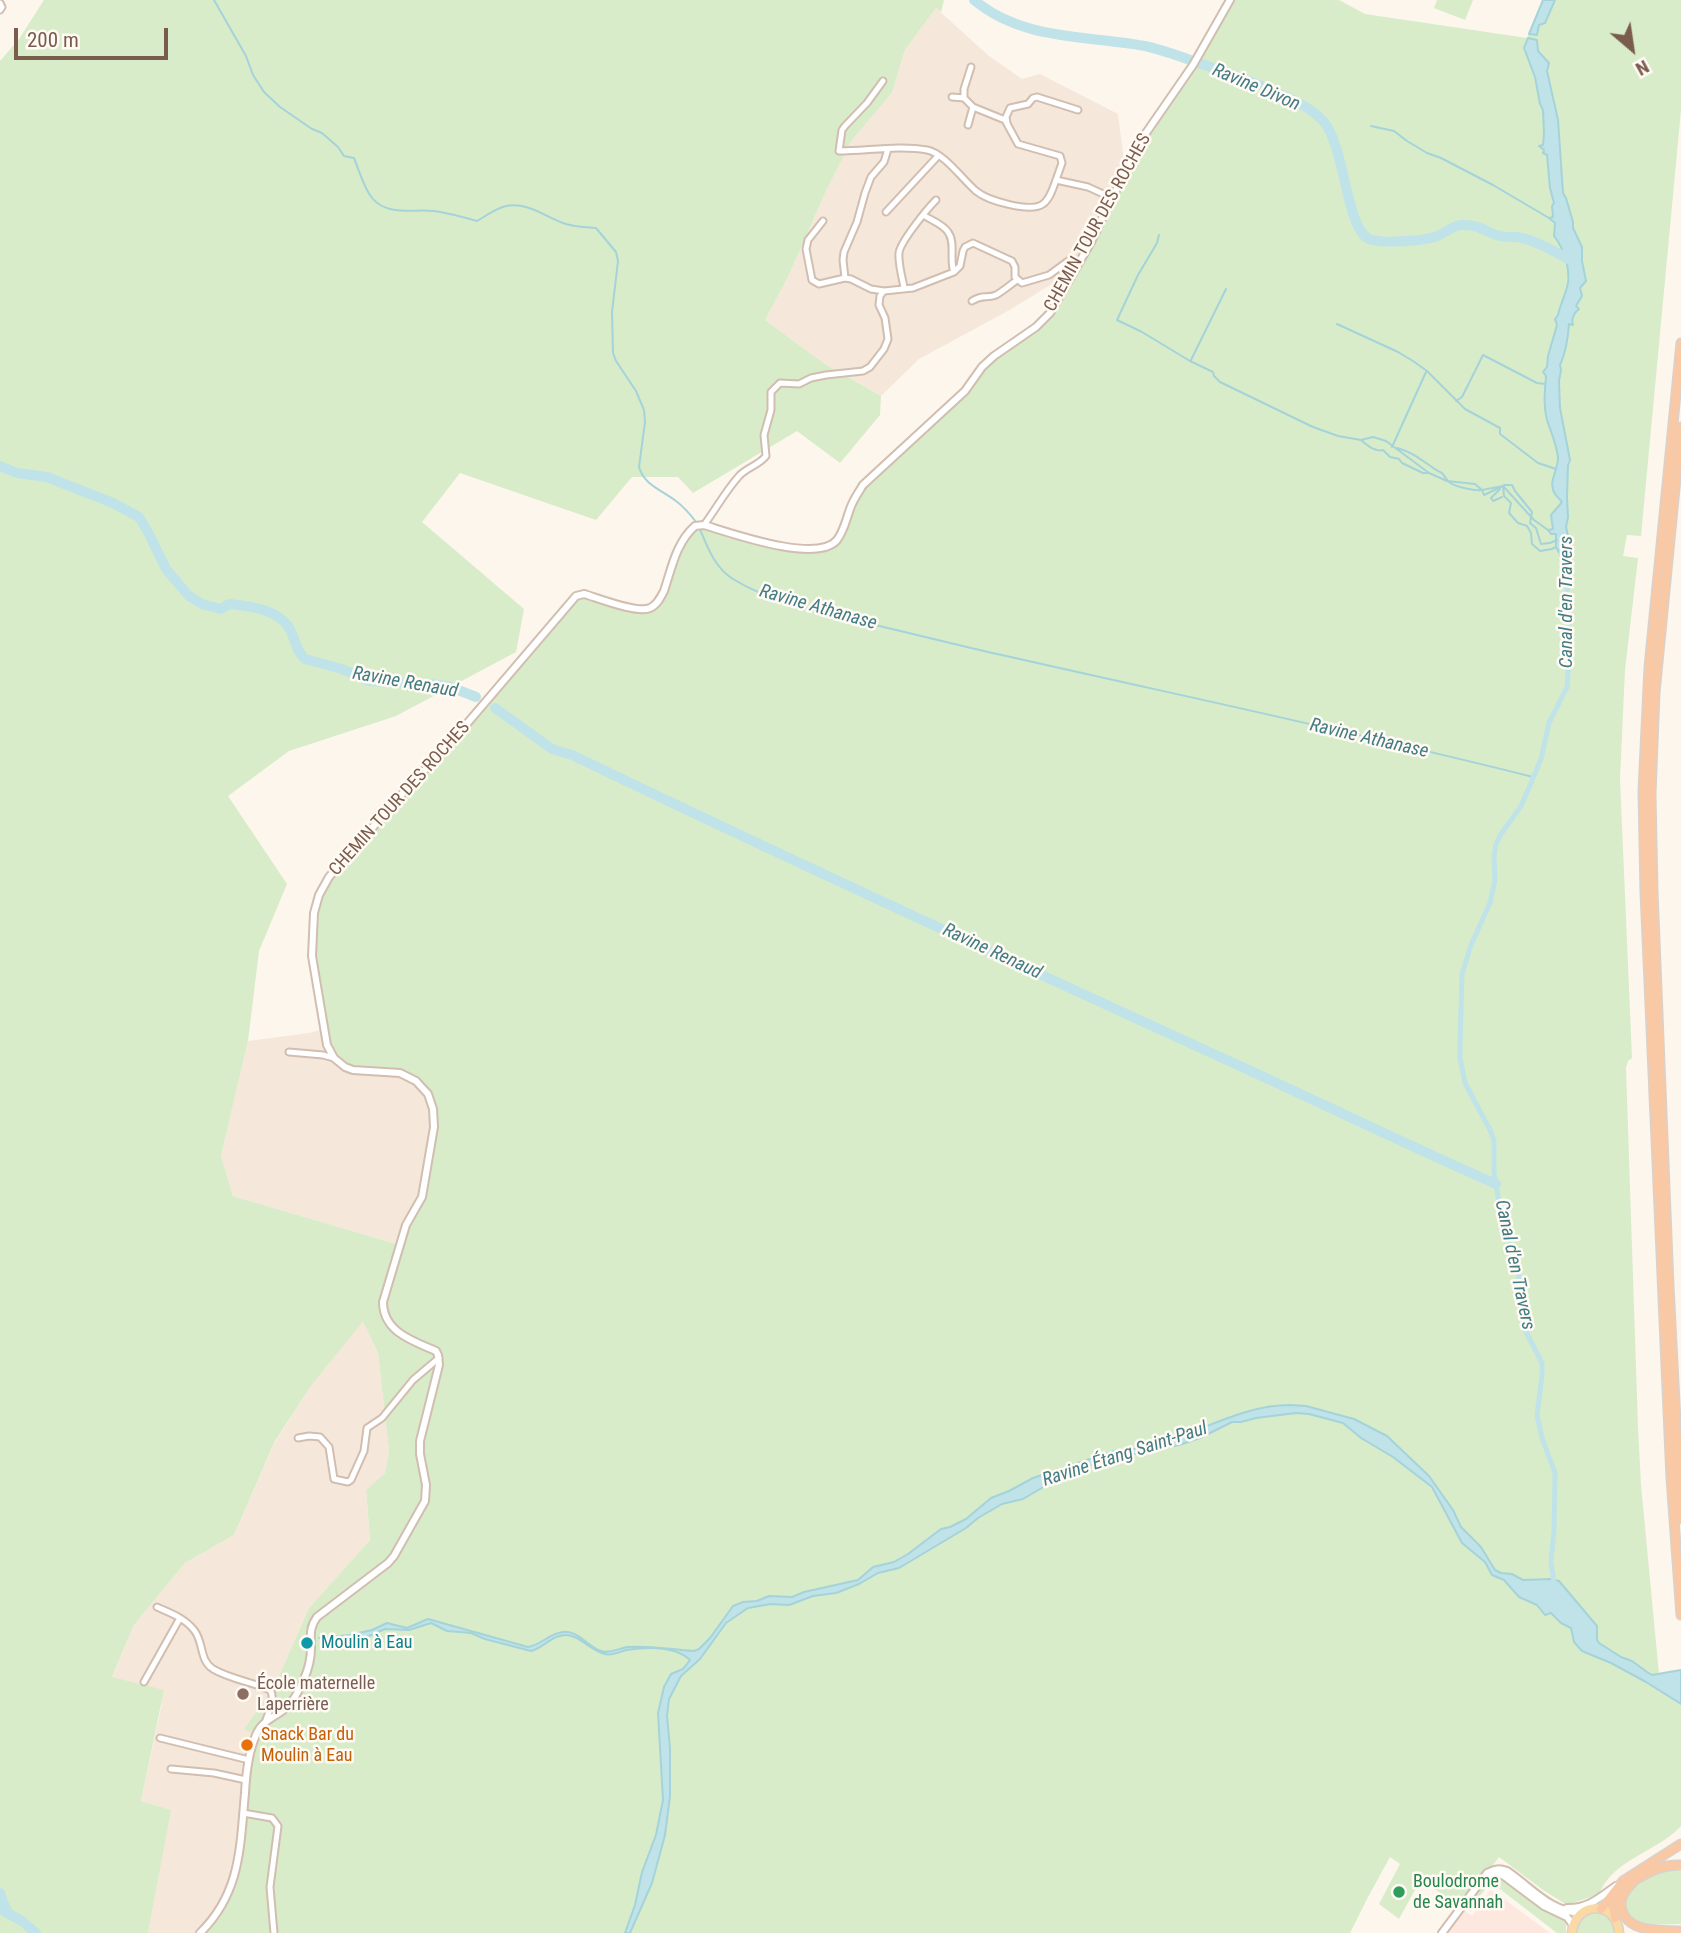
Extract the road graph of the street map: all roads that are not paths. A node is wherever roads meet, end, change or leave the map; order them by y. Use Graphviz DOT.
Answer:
graph roads {
  1 [pos="1230,0"];
  2 [pos="0,3"];
  3 [pos="0,10"];
  4 [pos="971,67"];
  5 [pos="883,81"];
  6 [pos="952,97"];
  7 [pos="964,98"];
  8 [pos="974,107"];
  9 [pos="1078,110"];
  10 [pos="1007,123"];
  11 [pos="968,125"];
  12 [pos="888,149"];
  13 [pos="938,156"];
  14 [pos="1056,180"];
  15 [pos="1112,198"];
  16 [pos="936,200"];
  17 [pos="886,212"];
  18 [pos="923,215"];
  19 [pos="822,221"];
  20 [pos="1079,261"];
  21 [pos="954,272"];
  22 [pos="845,278"];
  23 [pos="1017,280"];
  24 [pos="904,287"];
  25 [pos="884,291"];
  26 [pos="972,301"];
  27 [pos="1681,343"];
  28 [pos="1681,427"];
  29 [pos="704,526"];
  30 [pos="289,1052"];
  31 [pos="334,1058"];
  32 [pos="439,1358"];
  33 [pos="1675,1384"];
  34 [pos="1681,1421"];
  35 [pos="298,1438"];
  36 [pos="1681,1520"];
  37 [pos="157,1607"];
  38 [pos="1681,1615"];
  39 [pos="182,1619"];
  40 [pos="144,1682"];
  41 [pos="266,1720"];
  42 [pos="160,1738"];
  43 [pos="249,1760"];
  44 [pos="171,1769"];
  45 [pos="246,1780"];
  46 [pos="243,1813"];
  47 [pos="1681,1844"];
  48 [pos="1681,1865"];
  49 [pos="1482,1880"];
  50 [pos="1635,1880"];
  51 [pos="1623,1881"];
  52 [pos="1559,1908"];
  53 [pos="1601,1909"];
  54 [pos="1582,1913"];
  55 [pos="1615,1918"];
  56 [pos="1573,1929"];
  57 [pos="1619,1931"];
  58 [pos="1681,1931"];
  59 [pos="200,1933"];
  60 [pos="274,1933"];
  61 [pos="1442,1933"];
  62 [pos="1628,1933"];
  63 [pos="1650,1933"];
  1 -- 15 [label="street, CHEMIN TOUR DES ROCHES"];
  2 -- 3 [label="street"];
  4 -- 7 [label="street"];
  5 -- 12 [label="street"];
  6 -- 7 [label="street"];
  7 -- 8 [label="street"];
  8 -- 10 [label="street"];
  8 -- 11 [label="street"];
  9 -- 10 [label="street"];
  10 -- 14 [label="street"];
  12 -- 13 [label="street"];
  12 -- 22 [label="street"];
  13 -- 14 [label="street"];
  13 -- 17 [label="street"];
  14 -- 15 [label="street"];
  15 -- 20 [label="street, CHEMIN TOUR DES ROCHES"];
  16 -- 18 [label="street"];
  18 -- 21 [label="street"];
  18 -- 24 [label="street"];
  19 -- 22 [label="street"];
  20 -- 23 [label="street"];
  20 -- 29 [label="street, CHEMIN TOUR DES ROCHES"];
  21 -- 23 [label="street"];
  21 -- 24 [label="street"];
  22 -- 25 [label="street"];
  23 -- 26 [label="street"];
  24 -- 25 [label="street"];
  25 -- 29 [label="street"];
  27 -- 38 [label="highway"];
  28 -- 33 [label="highway"];
  29 -- 31 [label="street, CHEMIN TOUR DES ROCHES"];
  30 -- 31 [label="street"];
  31 -- 32 [label="street"];
  32 -- 35 [label="street"];
  32 -- 41 [label="street"];
  33 -- 34 [label="highway"];
  33 -- 36 [label="highway"];
  37 -- 39 [label="street"];
  39 -- 40 [label="street"];
  39 -- 41 [label="street"];
  41 -- 43 [label="street"];
  42 -- 43 [label="street"];
  43 -- 45 [label="street"];
  44 -- 45 [label="street"];
  45 -- 46 [label="street"];
  46 -- 59 [label="street"];
  46 -- 60 [label="street"];
  47 -- 51 [label="highway"];
  48 -- 50 [label="highway"];
  49 -- 52 [label="street"];
  49 -- 56 [label="street"];
  49 -- 61 [label="street"];
  50 -- 55 [label="highway"];
  50 -- 58 [label="highway"];
  51 -- 52 [label="street"];
  51 -- 53 [label="highway"];
  52 -- 54 [label="street"];
  53 -- 54 [label="main road"];
  53 -- 55 [label="main road"];
  54 -- 56 [label="main road"];
  55 -- 57 [label="main road"];
  57 -- 62 [label="main road"];
  58 -- 63 [label="main road"];
}
